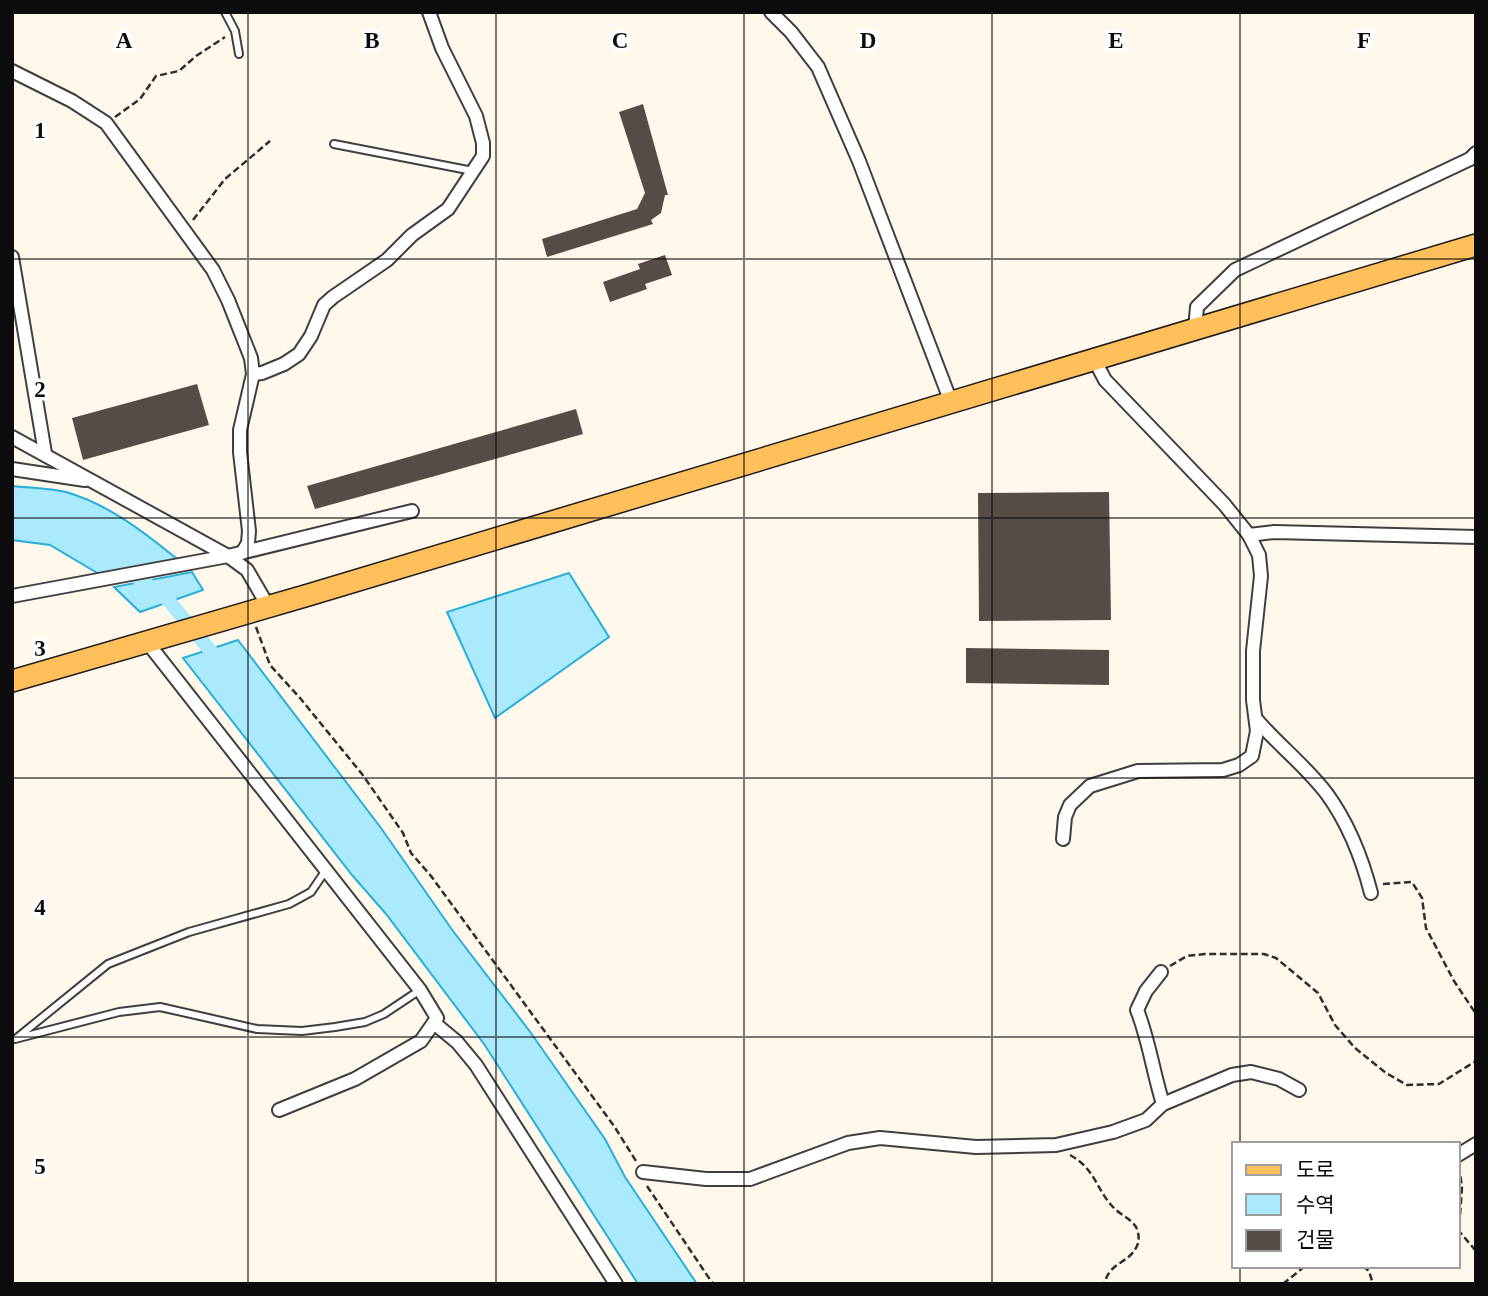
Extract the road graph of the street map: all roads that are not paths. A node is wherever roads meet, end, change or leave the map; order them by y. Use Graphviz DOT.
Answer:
graph roads {
  1 [pos="225,12"];
  2 [pos="429,12"];
  3 [pos="771,12"];
  4 [pos="239,54"];
  5 [pos="12,71"];
  6 [pos="334,144"];
  7 [pos="1476,153"];
  8 [pos="475,172"];
  9 [pos="1476,244"];
  10 [pos="12,257"];
  11 [pos="1195,329"];
  12 [pos="1094,359"];
  13 [pos="253,374"];
  14 [pos="951,402"];
  15 [pos="12,436"];
  16 [pos="45,453"];
  17 [pos="12,469"];
  18 [pos="95,482"];
  19 [pos="412,510"];
  20 [pos="1250,535"];
  21 [pos="1476,537"];
  22 [pos="242,553"];
  23 [pos="228,556"];
  24 [pos="12,596"];
  25 [pos="259,608"];
  26 [pos="147,642"];
  27 [pos="12,681"];
  28 [pos="1256,719"];
  29 [pos="1063,839"];
  30 [pos="326,870"];
  31 [pos="1370,889"];
  32 [pos="1161,972"];
  33 [pos="420,990"];
  34 [pos="434,1023"];
  35 [pos="14,1040"];
  36 [pos="1299,1090"];
  37 [pos="1163,1104"];
  38 [pos="279,1110"];
  39 [pos="1476,1144"];
  40 [pos="1460,1156"];
  41 [pos="643,1172"];
  42 [pos="616,1284"];
  1 -- 4 [label="lane"];
  2 -- 8 [label="street"];
  3 -- 14 [label="street"];
  5 -- 13 [label="street"];
  6 -- 8 [label="lane"];
  7 -- 11 [label="street"];
  8 -- 13 [label="street"];
  9 -- 11 [label="main road"];
  10 -- 16 [label="street"];
  11 -- 12 [label="main road"];
  12 -- 14 [label="main road"];
  12 -- 20 [label="street"];
  13 -- 22 [label="street"];
  14 -- 25 [label="main road"];
  15 -- 16 [label="street"];
  16 -- 18 [label="street"];
  17 -- 18 [label="street"];
  18 -- 23 [label="street"];
  19 -- 22 [label="street"];
  20 -- 21 [label="street"];
  20 -- 28 [label="street"];
  22 -- 23 [label="street"];
  23 -- 24 [label="street"];
  23 -- 25 [label="street"];
  25 -- 26 [label="main road"];
  26 -- 27 [label="main road"];
  26 -- 30 [label="street"];
  28 -- 29 [label="street"];
  28 -- 31 [label="street"];
  30 -- 33 [label="street"];
  30 -- 35 [label="lane"];
  32 -- 37 [label="street"];
  33 -- 34 [label="street"];
  33 -- 35 [label="lane"];
  34 -- 38 [label="street"];
  34 -- 42 [label="street"];
  36 -- 37 [label="street"];
  37 -- 41 [label="street"];
  39 -- 40 [label="street"];
}
